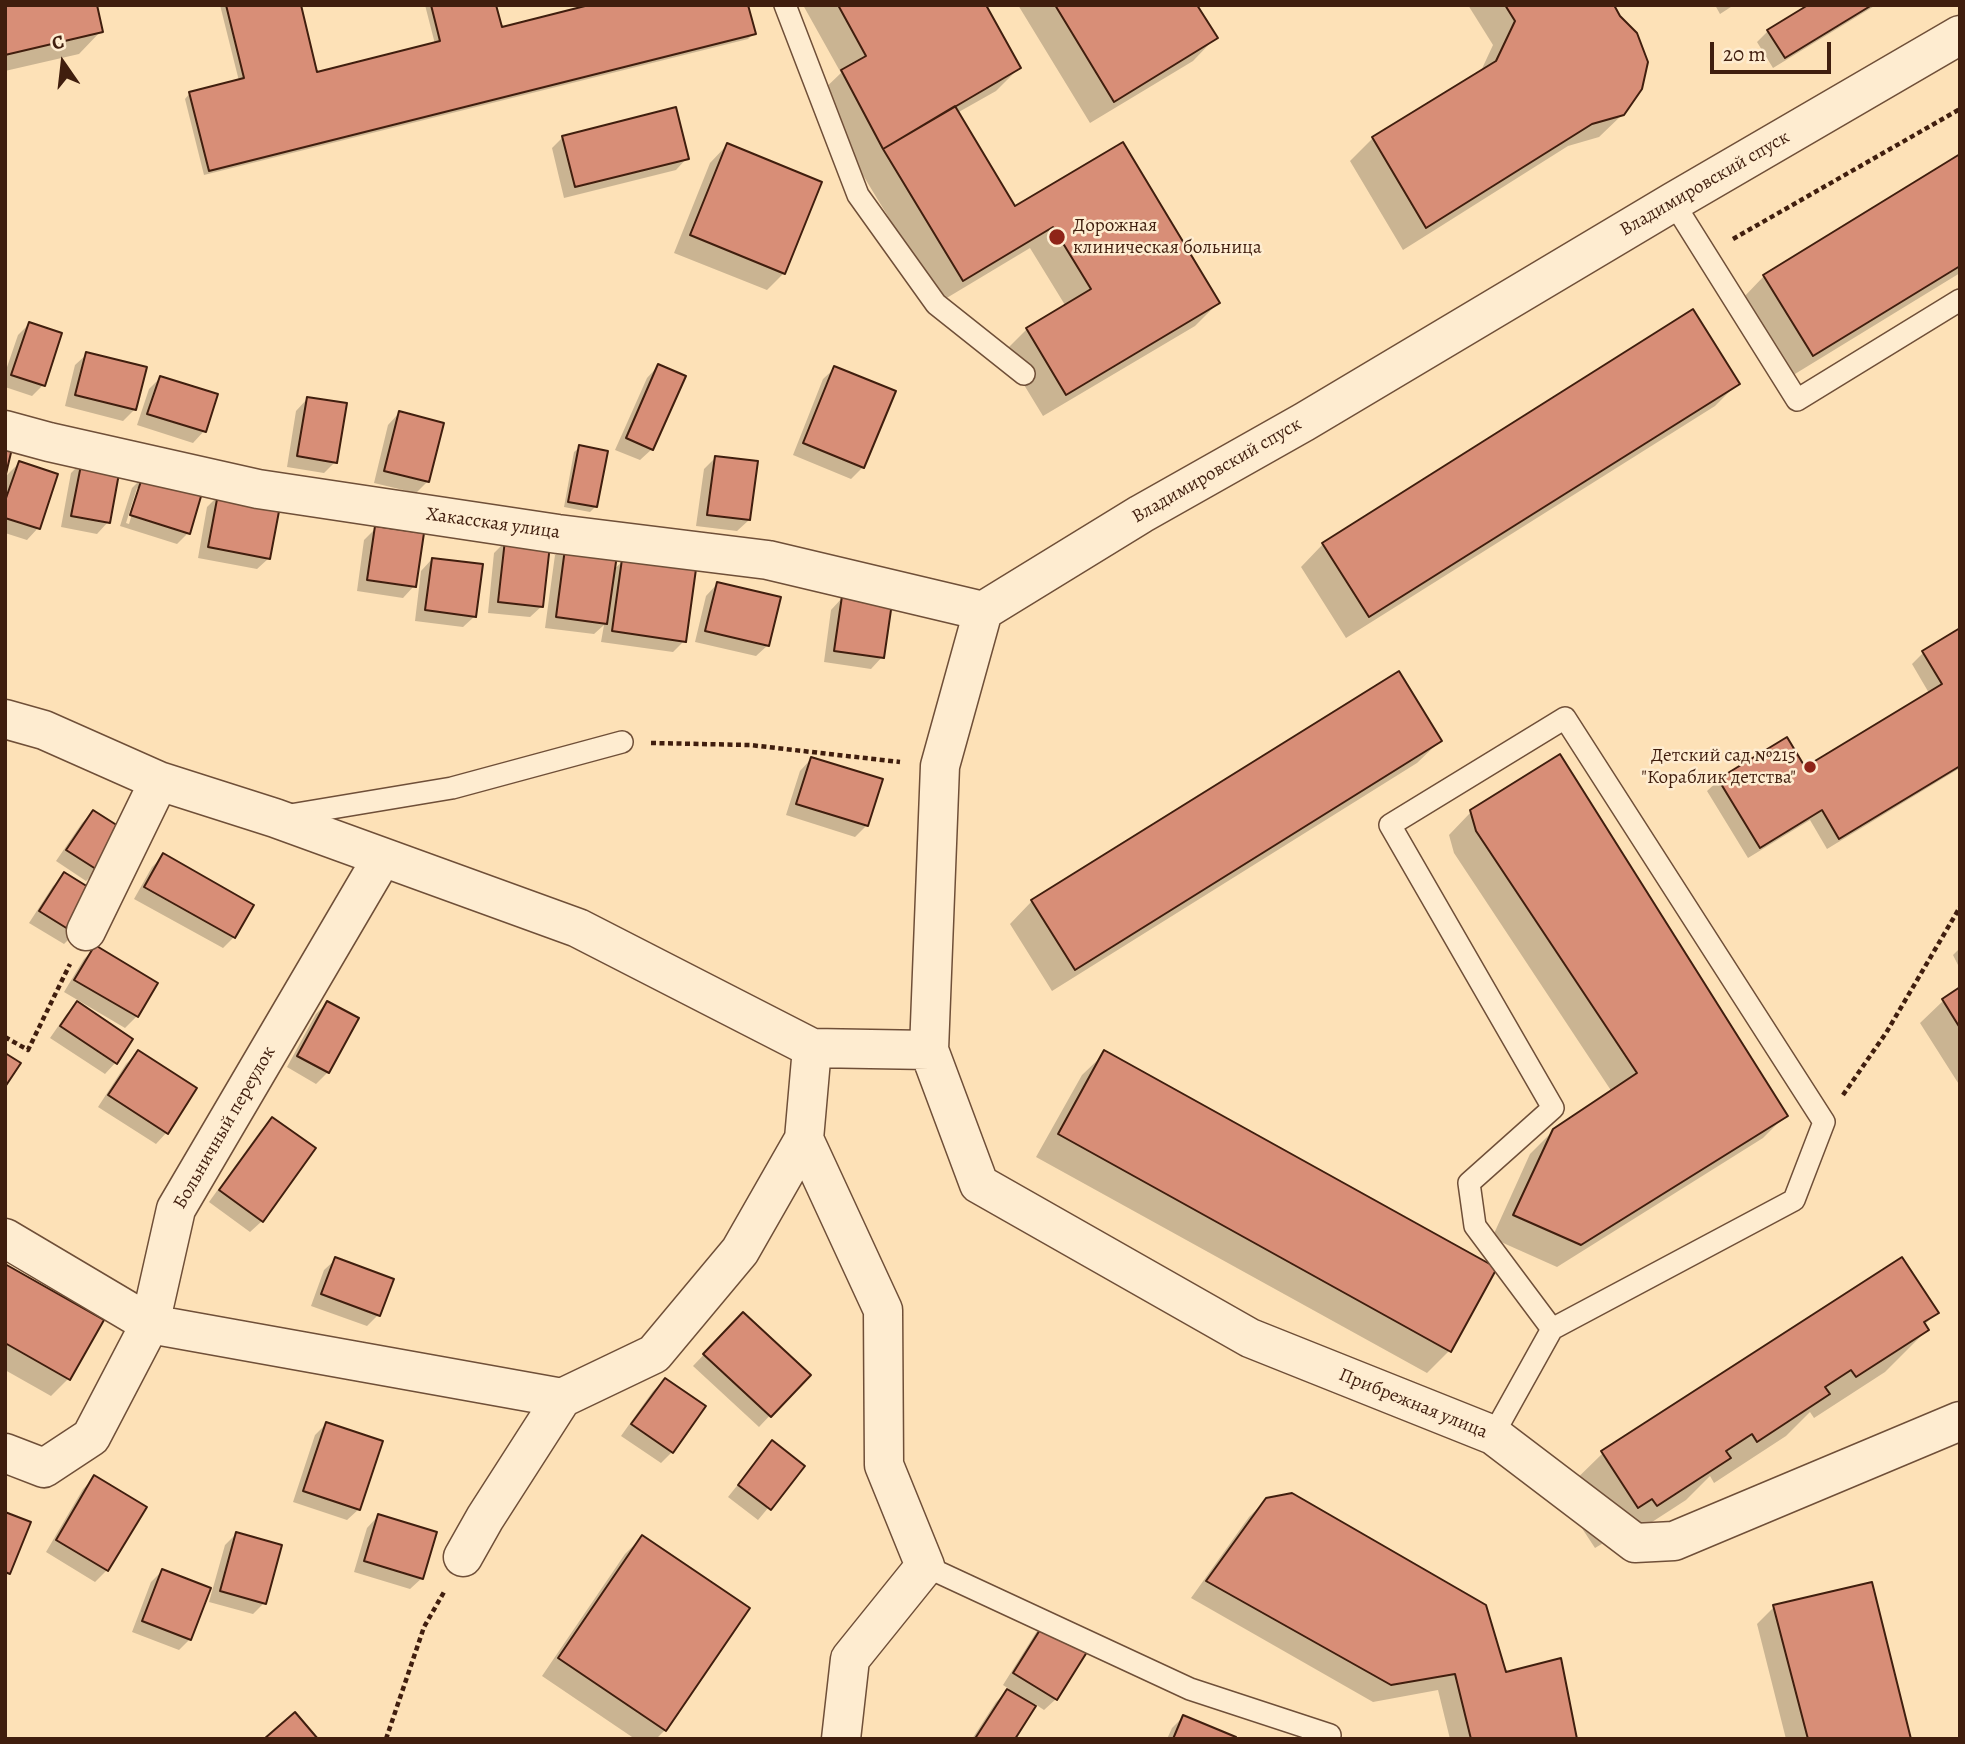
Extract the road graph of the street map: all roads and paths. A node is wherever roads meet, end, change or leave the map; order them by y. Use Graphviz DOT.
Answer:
graph roads {
  1 [pos="785,5"];
  2 [pos="1960,35"];
  3 [pos="1960,108"];
  4 [pos="1673,202"];
  5 [pos="1706,255"];
  6 [pos="1960,300"];
  7 [pos="1024,374"];
  8 [pos="5,430"];
  9 [pos="983,611"];
  10 [pos="5,719"];
  11 [pos="622,742"];
  12 [pos="940,766"];
  13 [pos="159,781"];
  14 [pos="275,818"];
  15 [pos="382,858"];
  16 [pos="1960,907"];
  17 [pos="86,931"];
  18 [pos="5,1037"];
  19 [pos="812,1048"];
  20 [pos="929,1050"];
  21 [pos="1824,1122"];
  22 [pos="804,1139"];
  23 [pos="5,1238"];
  24 [pos="150,1324"];
  25 [pos="1552,1329"];
  26 [pos="562,1398"];
  27 [pos="1960,1421"];
  28 [pos="1493,1435"];
  29 [pos="5,1452"];
  30 [pos="463,1557"];
  31 [pos="925,1566"];
  32 [pos="386,1739"];
  33 [pos="841,1739"];
  34 [pos="1329,1739"];
  1 -- 7 [label="lane"];
  2 -- 4 [label="street, Владимировский спуск"];
  3 -- 5 [label="path"];
  4 -- 5 [label="lane"];
  4 -- 9 [label="street, Владимировский спуск"];
  5 -- 6 [label="lane"];
  8 -- 9 [label="street, Хакасская улица"];
  9 -- 12 [label="street"];
  10 -- 13 [label="street"];
  11 -- 12 [label="path"];
  11 -- 14 [label="lane"];
  12 -- 20 [label="street"];
  13 -- 14 [label="street"];
  13 -- 17 [label="street"];
  14 -- 15 [label="street"];
  15 -- 19 [label="street"];
  15 -- 24 [label="street, Больничный переулок"];
  16 -- 21 [label="path"];
  17 -- 18 [label="path"];
  19 -- 20 [label="street"];
  19 -- 22 [label="street"];
  20 -- 28 [label="street, Прибрежная улица"];
  21 -- 25 [label="lane"];
  21 -- 25 [label="lane"];
  22 -- 26 [label="street"];
  22 -- 31 [label="street"];
  23 -- 24 [label="street"];
  24 -- 26 [label="street"];
  24 -- 29 [label="street, Больничный переулок"];
  25 -- 28 [label="lane"];
  26 -- 30 [label="street"];
  27 -- 28 [label="street, Прибрежная улица"];
  30 -- 32 [label="path"];
  31 -- 33 [label="street"];
  31 -- 34 [label="lane"];
}
